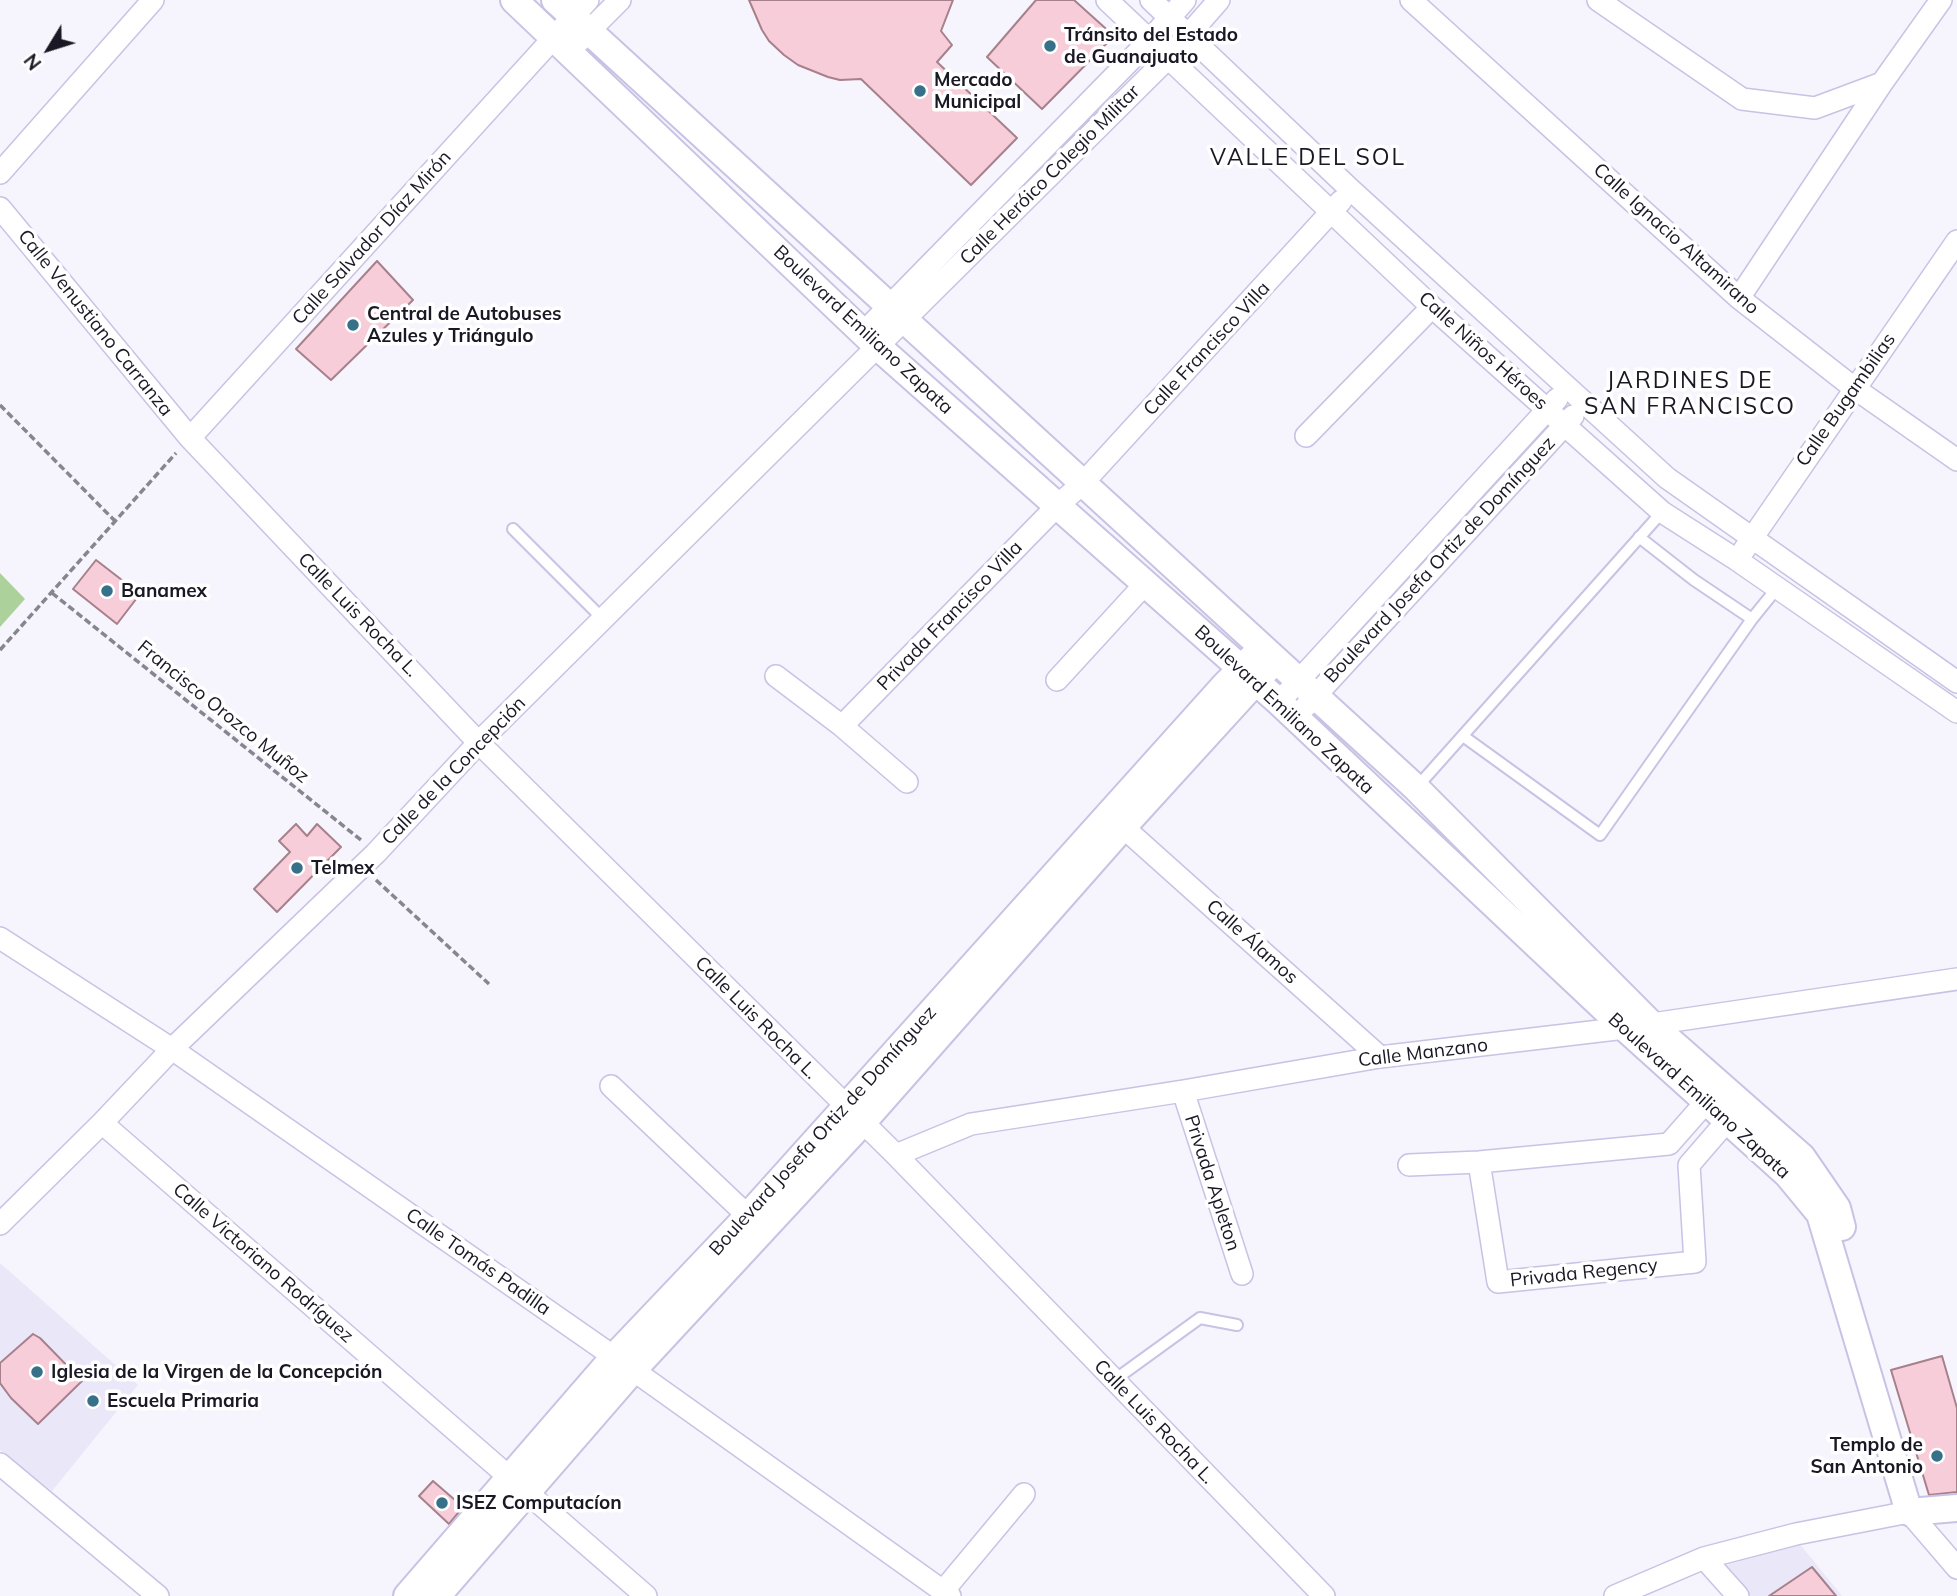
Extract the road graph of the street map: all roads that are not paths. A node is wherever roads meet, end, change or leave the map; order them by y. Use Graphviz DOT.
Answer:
graph roads {
  1 [pos="153,0"];
  2 [pos="514,0"];
  3 [pos="620,0"];
  4 [pos="1107,0"];
  5 [pos="1151,0"];
  6 [pos="1185,0"];
  7 [pos="1219,0"];
  8 [pos="1411,0"];
  9 [pos="1598,0"];
  10 [pos="1941,0"];
  11 [pos="576,12"];
  12 [pos="1170,17"];
  13 [pos="1189,35"];
  14 [pos="1150,40"];
  15 [pos="562,45"];
  16 [pos="1169,57"];
  17 [pos="1882,83"];
  18 [pos="0,173"];
  19 [pos="1350,189"];
  20 [pos="0,208"];
  21 [pos="1332,212"];
  22 [pos="1957,241"];
  23 [pos="1739,298"];
  24 [pos="1432,307"];
  25 [pos="896,314"];
  26 [pos="870,340"];
  27 [pos="1568,388"];
  28 [pos="1854,388"];
  29 [pos="1586,404"];
  30 [pos="1548,409"];
  31 [pos="1564,425"];
  32 [pos="1306,436"];
  33 [pos="190,438"];
  34 [pos="1957,460"];
  35 [pos="1082,484"];
  36 [pos="1058,505"];
  37 [pos="1661,512"];
  38 [pos="513,529"];
  39 [pos="1639,537"];
  40 [pos="1751,539"];
  41 [pos="1737,560"];
  42 [pos="1145,584"];
  43 [pos="1777,587"];
  44 [pos="603,619"];
  45 [pos="1752,619"];
  46 [pos="1269,653"];
  47 [pos="1249,675"];
  48 [pos="776,676"];
  49 [pos="1057,680"];
  50 [pos="1957,682"];
  51 [pos="1307,688"];
  52 [pos="1287,710"];
  53 [pos="1957,712"];
  54 [pos="842,726"];
  55 [pos="1463,736"];
  56 [pos="479,743"];
  57 [pos="907,782"];
  58 [pos="1416,788"];
  59 [pos="1124,827"];
  60 [pos="0,937"];
  61 [pos="1957,979"];
  62 [pos="1638,1026"];
  63 [pos="173,1049"];
  64 [pos="1380,1057"];
  65 [pos="611,1086"];
  66 [pos="1183,1091"];
  67 [pos="1706,1102"];
  68 [pos="854,1115"];
  69 [pos="1727,1121"];
  70 [pos="102,1123"];
  71 [pos="1669,1144"];
  72 [pos="896,1155"];
  73 [pos="1479,1162"];
  74 [pos="1409,1165"];
  75 [pos="1689,1165"];
  76 [pos="748,1216"];
  77 [pos="0,1224"];
  78 [pos="1242,1274"];
  79 [pos="1237,1325"];
  80 [pos="624,1363"];
  81 [pos="1113,1381"];
  82 [pos="0,1464"];
  83 [pos="519,1485"];
  84 [pos="1024,1494"];
  85 [pos="1957,1508"];
  86 [pos="1918,1511"];
  87 [pos="1704,1558"];
  88 [pos="1957,1568"];
  89 [pos="947,1593"];
  90 [pos="158,1596"];
  91 [pos="407,1596"];
  92 [pos="437,1596"];
  93 [pos="646,1596"];
  94 [pos="1324,1596"];
  95 [pos="1615,1596"];
  96 [pos="1738,1596"];
  1 -- 18 [label="street"];
  2 -- 15 [label="street, Boulevard Emiliano Zapata"];
  3 -- 11 [label="street, Calle Salvador Díaz Mirón"];
  4 -- 14 [label="street, Calle Niños Héroes"];
  5 -- 12 [label="street, Calle Niños Héroes"];
  6 -- 12 [label="street, Calle Heróico Colegio Militar"];
  7 -- 13 [label="street, Calle Heróico Colegio Militar"];
  8 -- 23 [label="street, Calle Ignacio Altamirano"];
  9 -- 17 [label="street"];
  10 -- 17 [label="street"];
  11 -- 15 [label="street, Calle Salvador Díaz Mirón"];
  11 -- 25 [label="street, Boulevard Emiliano Zapata"];
  12 -- 13 [label="street, Calle Niños Héroes"];
  12 -- 14 [label="street, Calle Heróico Colegio Militar"];
  13 -- 16 [label="street, Calle Heróico Colegio Militar"];
  13 -- 19 [label="street, Calle Niños Héroes"];
  14 -- 16 [label="street, Calle Niños Héroes"];
  14 -- 25 [label="street, Calle Heróico Colegio Militar"];
  15 -- 26 [label="street, Boulevard Emiliano Zapata"];
  15 -- 33 [label="street, Calle Salvador Díaz Mirón"];
  16 -- 21 [label="street, Calle Niños Héroes"];
  16 -- 25 [label="street, Calle Heróico Colegio Militar"];
  17 -- 23 [label="street"];
  19 -- 21 [label="street, Calle Francisco Villa"];
  19 -- 27 [label="street, Calle Niños Héroes"];
  20 -- 33 [label="street, Calle Venustiano Carranza"];
  21 -- 24 [label="street, Calle Niños Héroes"];
  21 -- 35 [label="street, Calle Francisco Villa"];
  22 -- 28 [label="street, Calle Bugambilias"];
  23 -- 28 [label="street, Calle Ignacio Altamirano"];
  24 -- 30 [label="street, Calle Niños Héroes"];
  24 -- 32 [label="street"];
  25 -- 26 [label="street, Calle Heróico Colegio Militar"];
  25 -- 35 [label="street, Boulevard Emiliano Zapata"];
  26 -- 36 [label="street, Boulevard Emiliano Zapata"];
  26 -- 44 [label="street, Calle de la Concepción"];
  27 -- 29 [label="street, Calle Niños Héroes"];
  27 -- 30 [label="street, Boulevard Josefa Ortiz de Domínguez"];
  28 -- 34 [label="street, Calle Ignacio Altamirano"];
  28 -- 40 [label="street, Calle Bugambilias"];
  29 -- 31 [label="street, Boulevard Josefa Ortiz de Domínguez"];
  29 -- 40 [label="street, Calle Niños Héroes"];
  30 -- 31 [label="street, Calle Niños Héroes"];
  30 -- 51 [label="street, Boulevard Josefa Ortiz de Domínguez"];
  31 -- 37 [label="street, Calle Niños Héroes"];
  31 -- 51 [label="street, Boulevard Josefa Ortiz de Domínguez"];
  33 -- 56 [label="street, Calle Luis Rocha L."];
  35 -- 36 [label="street, Calle Francisco Villa"];
  35 -- 46 [label="street, Boulevard Emiliano Zapata"];
  36 -- 42 [label="street, Boulevard Emiliano Zapata"];
  36 -- 54 [label="street, Privada Francisco Villa"];
  37 -- 39 [label="lane"];
  37 -- 41 [label="street, Calle Niños Héroes"];
  38 -- 44 [label="lane"];
  39 -- 45 [label="lane"];
  39 -- 55 [label="lane"];
  40 -- 41 [label="street, Calle Bugambilias"];
  40 -- 50 [label="street, Calle Niños Héroes"];
  41 -- 43 [label="street, Calle Niños Héroes"];
  42 -- 47 [label="street, Boulevard Emiliano Zapata"];
  42 -- 49 [label="street"];
  43 -- 45 [label="lane"];
  43 -- 53 [label="street, Calle Niños Héroes"];
  44 -- 56 [label="street, Calle de la Concepción"];
  45 -- 55 [label="lane"];
  46 -- 47 [label="street"];
  46 -- 51 [label="street, Boulevard Emiliano Zapata"];
  47 -- 52 [label="street, Boulevard Emiliano Zapata"];
  47 -- 59 [label="street, Boulevard Josefa Ortiz de Domínguez"];
  47 -- 68 [label="street, Boulevard Josefa Ortiz de Domínguez"];
  48 -- 54 [label="street"];
  51 -- 52 [label="street, Boulevard Josefa Ortiz de Domínguez"];
  51 -- 58 [label="street, Boulevard Emiliano Zapata"];
  52 -- 62 [label="street, Boulevard Emiliano Zapata"];
  54 -- 57 [label="street"];
  55 -- 58 [label="lane"];
  56 -- 63 [label="street, Calle de la Concepción"];
  56 -- 68 [label="street, Calle Luis Rocha L."];
  58 -- 62 [label="street, Boulevard Emiliano Zapata"];
  59 -- 64 [label="street, Calle Álamos"];
  59 -- 68 [label="street, Boulevard Josefa Ortiz de Domínguez"];
  60 -- 63 [label="street, Calle Tomás Padilla"];
  61 -- 62 [label="street, Calle Manzano"];
  62 -- 64 [label="street, Calle Manzano"];
  62 -- 67 [label="street, Boulevard Emiliano Zapata"];
  62 -- 86 [label="street, Boulevard Emiliano Zapata"];
  63 -- 70 [label="street, Calle de la Concepción"];
  63 -- 80 [label="street, Calle Tomás Padilla"];
  64 -- 66 [label="street, Calle Manzano"];
  65 -- 76 [label="street"];
  66 -- 72 [label="street, Calle Manzano"];
  66 -- 78 [label="street, Privada Apleton"];
  67 -- 69 [label="street, Boulevard Emiliano Zapata"];
  67 -- 71 [label="street"];
  68 -- 72 [label="street, Calle Luis Rocha L."];
  68 -- 76 [label="street, Boulevard Josefa Ortiz de Domínguez"];
  68 -- 80 [label="street, Boulevard Josefa Ortiz de Domínguez"];
  69 -- 75 [label="street"];
  69 -- 86 [label="street, Boulevard Emiliano Zapata"];
  70 -- 77 [label="street, Calle de la Concepción"];
  70 -- 83 [label="street, Calle Victoriano Rodríguez"];
  71 -- 73 [label="street"];
  71 -- 75 [label="street"];
  72 -- 81 [label="street, Calle Luis Rocha L."];
  73 -- 74 [label="street"];
  73 -- 75 [label="street, Privada Regency"];
  76 -- 80 [label="street, Boulevard Josefa Ortiz de Domínguez"];
  79 -- 81 [label="lane"];
  80 -- 83 [label="street, Boulevard Josefa Ortiz de Domínguez"];
  80 -- 89 [label="street, Calle Tomás Padilla"];
  81 -- 94 [label="street, Calle Luis Rocha L."];
  82 -- 90 [label="street"];
  83 -- 91 [label="street, Boulevard Josefa Ortiz de Domínguez"];
  83 -- 92 [label="street, Boulevard Josefa Ortiz de Domínguez"];
  83 -- 93 [label="street, Calle Victoriano Rodríguez"];
  84 -- 89 [label="street"];
  85 -- 86 [label="street"];
  86 -- 87 [label="street"];
  86 -- 88 [label="street"];
  87 -- 95 [label="street"];
  87 -- 96 [label="street"];
}
